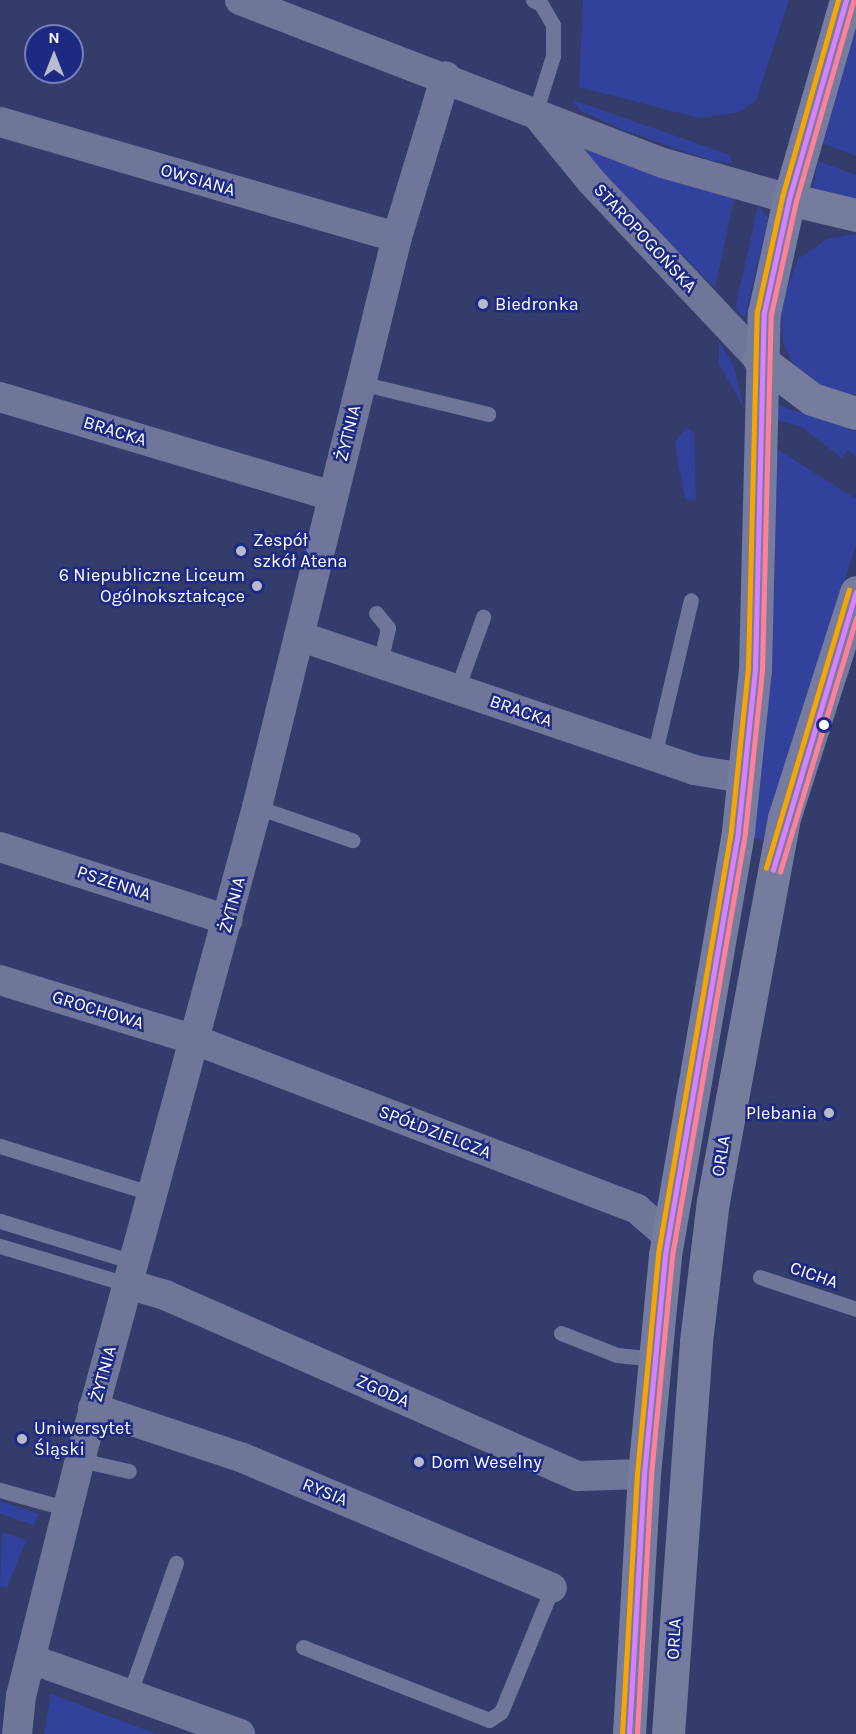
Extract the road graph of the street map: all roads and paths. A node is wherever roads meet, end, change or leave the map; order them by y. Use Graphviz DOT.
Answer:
graph roads {
  1 [pos="240,0"];
  2 [pos="532,0"];
  3 [pos="846,0"];
  4 [pos="446,76"];
  5 [pos="535,113"];
  6 [pos="0,122"];
  7 [pos="789,199"];
  8 [pos="856,215"];
  9 [pos="397,237"];
  10 [pos="759,359"];
  11 [pos="360,383"];
  12 [pos="0,397"];
  13 [pos="488,414"];
  14 [pos="856,414"];
  15 [pos="333,496"];
  16 [pos="856,592"];
  17 [pos="691,600"];
  18 [pos="376,613"];
  19 [pos="483,617"];
  20 [pos="299,636"];
  21 [pos="380,663"];
  22 [pos="457,689"];
  23 [pos="654,756"];
  24 [pos="744,778"];
  25 [pos="257,807"];
  26 [pos="352,840"];
  27 [pos="0,847"];
  28 [pos="228,920"];
  29 [pos="0,980"];
  30 [pos="195,1040"];
  31 [pos="0,1146"];
  32 [pos="153,1194"];
  33 [pos="0,1221"];
  34 [pos="667,1235"];
  35 [pos="0,1246"];
  36 [pos="130,1273"];
  37 [pos="760,1277"];
  38 [pos="856,1309"];
  39 [pos="561,1333"];
  40 [pos="653,1359"];
  41 [pos="93,1408"];
  42 [pos="80,1460"];
  43 [pos="129,1471"];
  44 [pos="644,1473"];
  45 [pos="0,1490"];
  46 [pos="68,1509"];
  47 [pos="176,1563"];
  48 [pos="552,1588"];
  49 [pos="303,1647"];
  50 [pos="31,1659"];
  51 [pos="131,1690"];
  52 [pos="17,1734"];
  53 [pos="240,1734"];
  54 [pos="629,1734"];
  55 [pos="668,1734"];
  1 -- 4 [label="street, STAROPOGOŃSKA"];
  2 -- 5 [label="lane"];
  3 -- 7 [label="street"];
  4 -- 5 [label="street, STAROPOGOŃSKA"];
  4 -- 9 [label="street, ŻYTNIA"];
  5 -- 7 [label="street, STAROPOGOŃSKA"];
  5 -- 10 [label="street, STAROPOGOŃSKA"];
  6 -- 9 [label="street, OWSIANA"];
  7 -- 8 [label="street"];
  7 -- 10 [label="street"];
  9 -- 11 [label="street, ŻYTNIA"];
  10 -- 14 [label="street"];
  10 -- 24 [label="street"];
  11 -- 13 [label="lane"];
  11 -- 15 [label="street, ŻYTNIA"];
  12 -- 15 [label="street, BRACKA"];
  15 -- 20 [label="street, ŻYTNIA"];
  16 -- 55 [label="street, ORLA"];
  17 -- 23 [label="lane"];
  18 -- 21 [label="lane"];
  19 -- 22 [label="lane"];
  20 -- 21 [label="street, BRACKA"];
  20 -- 25 [label="street, ŻYTNIA"];
  21 -- 22 [label="street, BRACKA"];
  22 -- 23 [label="street, BRACKA"];
  23 -- 24 [label="street, BRACKA"];
  24 -- 34 [label="street"];
  25 -- 26 [label="lane"];
  25 -- 28 [label="street, ŻYTNIA"];
  27 -- 28 [label="street, PSZENNA"];
  28 -- 30 [label="street, ŻYTNIA"];
  29 -- 30 [label="street, GROCHOWA"];
  30 -- 32 [label="street, ŻYTNIA"];
  30 -- 34 [label="street, SPÓŁDZIELCZA"];
  31 -- 32 [label="lane"];
  32 -- 36 [label="street, ŻYTNIA"];
  33 -- 36 [label="lane"];
  34 -- 40 [label="street"];
  35 -- 36 [label="lane"];
  36 -- 41 [label="street, ŻYTNIA"];
  36 -- 44 [label="street, ZGODA"];
  37 -- 38 [label="lane, CICHA"];
  39 -- 40 [label="lane"];
  40 -- 44 [label="street"];
  41 -- 42 [label="street, ŻYTNIA"];
  41 -- 48 [label="street, RYSIA"];
  42 -- 43 [label="lane"];
  42 -- 46 [label="street, ŻYTNIA"];
  44 -- 54 [label="street"];
  45 -- 46 [label="lane"];
  46 -- 50 [label="street, ŻYTNIA"];
  47 -- 51 [label="lane"];
  48 -- 49 [label="lane"];
  50 -- 51 [label="street"];
  50 -- 52 [label="street, ŻYTNIA"];
  51 -- 53 [label="street"];
}
